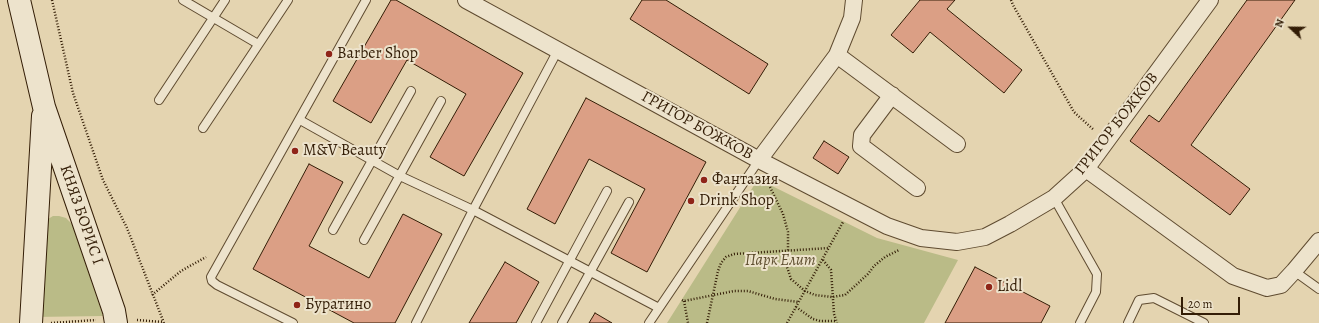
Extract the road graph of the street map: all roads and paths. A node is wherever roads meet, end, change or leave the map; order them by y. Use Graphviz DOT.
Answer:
graph roads {
  1 [pos="19,0"];
  2 [pos="52,0"];
  3 [pos="183,0"];
  4 [pos="225,0"];
  5 [pos="288,0"];
  6 [pos="366,0"];
  7 [pos="466,0"];
  8 [pos="854,0"];
  9 [pos="1011,0"];
  10 [pos="1210,0"];
  11 [pos="213,19"];
  12 [pos="258,44"];
  13 [pos="558,50"];
  14 [pos="837,55"];
  15 [pos="410,91"];
  16 [pos="892,95"];
  17 [pos="159,100"];
  18 [pos="442,101"];
  19 [pos="44,107"];
  20 [pos="300,120"];
  21 [pos="203,128"];
  22 [pos="1106,141"];
  23 [pos="957,144"];
  24 [pos="372,160"];
  25 [pos="759,160"];
  26 [pos="1086,169"];
  27 [pos="400,176"];
  28 [pos="918,188"];
  29 [pos="607,191"];
  30 [pos="1054,198"];
  31 [pos="629,202"];
  32 [pos="852,208"];
  33 [pos="473,210"];
  34 [pos="333,230"];
  35 [pos="922,238"];
  36 [pos="364,240"];
  37 [pos="1319,241"];
  38 [pos="829,248"];
  39 [pos="788,250"];
  40 [pos="225,255"];
  41 [pos="822,260"];
  42 [pos="569,261"];
  43 [pos="1294,271"];
  44 [pos="590,273"];
  45 [pos="1319,289"];
  46 [pos="805,291"];
  47 [pos="152,295"];
  48 [pos="668,295"];
  49 [pos="714,295"];
  50 [pos="832,297"];
  51 [pos="684,301"];
  52 [pos="799,302"];
  53 [pos="796,307"];
  54 [pos="659,308"];
  55 [pos="163,322"];
  56 [pos="837,322"];
  57 [pos="31,323"];
  58 [pos="116,323"];
  59 [pos="294,323"];
  60 [pos="416,323"];
  61 [pos="536,323"];
  62 [pos="562,323"];
  63 [pos="649,323"];
  64 [pos="688,323"];
  65 [pos="708,323"];
  66 [pos="787,323"];
  67 [pos="1080,323"];
  68 [pos="1128,323"];
  69 [pos="1204,323"];
  1 -- 19 [label="street, КНЯЗ БОРИС I"];
  2 -- 47 [label="path"];
  3 -- 11 [label="lane"];
  4 -- 11 [label="lane"];
  5 -- 12 [label="lane"];
  6 -- 20 [label="lane"];
  7 -- 13 [label="street, ГРИГОР БОЖКОВ"];
  8 -- 14 [label="street"];
  9 -- 22 [label="path"];
  10 -- 22 [label="street, ГРИГОР БОЖКОВ"];
  11 -- 12 [label="lane"];
  11 -- 17 [label="lane"];
  12 -- 21 [label="lane"];
  13 -- 25 [label="street, ГРИГОР БОЖКОВ"];
  13 -- 33 [label="lane"];
  14 -- 16 [label="street"];
  14 -- 25 [label="street"];
  15 -- 24 [label="lane"];
  16 -- 23 [label="street"];
  16 -- 28 [label="street"];
  18 -- 27 [label="lane"];
  19 -- 57 [label="street, КНЯЗ БОРИС I"];
  19 -- 58 [label="street, КНЯЗ БОРИС I"];
  20 -- 24 [label="lane"];
  20 -- 40 [label="lane"];
  22 -- 26 [label="street, ГРИГОР БОЖКОВ"];
  24 -- 27 [label="lane"];
  24 -- 34 [label="lane"];
  25 -- 32 [label="street, ГРИГОР БОЖКОВ"];
  25 -- 39 [label="path"];
  25 -- 48 [label="lane"];
  26 -- 30 [label="street, ГРИГОР БОЖКОВ"];
  26 -- 43 [label="street"];
  27 -- 33 [label="lane"];
  27 -- 36 [label="lane"];
  29 -- 42 [label="lane"];
  30 -- 35 [label="street, ГРИГОР БОЖКОВ"];
  30 -- 67 [label="lane"];
  31 -- 44 [label="lane"];
  32 -- 35 [label="street, ГРИГОР БОЖКОВ"];
  32 -- 38 [label="path"];
  33 -- 42 [label="lane"];
  33 -- 60 [label="lane"];
  35 -- 50 [label="path"];
  37 -- 43 [label="street"];
  38 -- 39 [label="path"];
  38 -- 41 [label="path"];
  39 -- 46 [label="path"];
  39 -- 49 [label="path"];
  40 -- 47 [label="path"];
  40 -- 59 [label="lane"];
  41 -- 46 [label="path"];
  41 -- 50 [label="path"];
  42 -- 44 [label="lane"];
  42 -- 61 [label="lane"];
  43 -- 45 [label="lane"];
  44 -- 54 [label="lane"];
  44 -- 62 [label="lane"];
  46 -- 50 [label="path"];
  46 -- 52 [label="path"];
  47 -- 55 [label="path"];
  48 -- 51 [label="path"];
  48 -- 54 [label="lane"];
  49 -- 51 [label="path"];
  49 -- 52 [label="path"];
  49 -- 65 [label="path"];
  50 -- 56 [label="path"];
  51 -- 64 [label="path"];
  52 -- 53 [label="path"];
  53 -- 56 [label="path"];
  53 -- 66 [label="path"];
  54 -- 63 [label="lane"];
  68 -- 69 [label="lane"];
}
